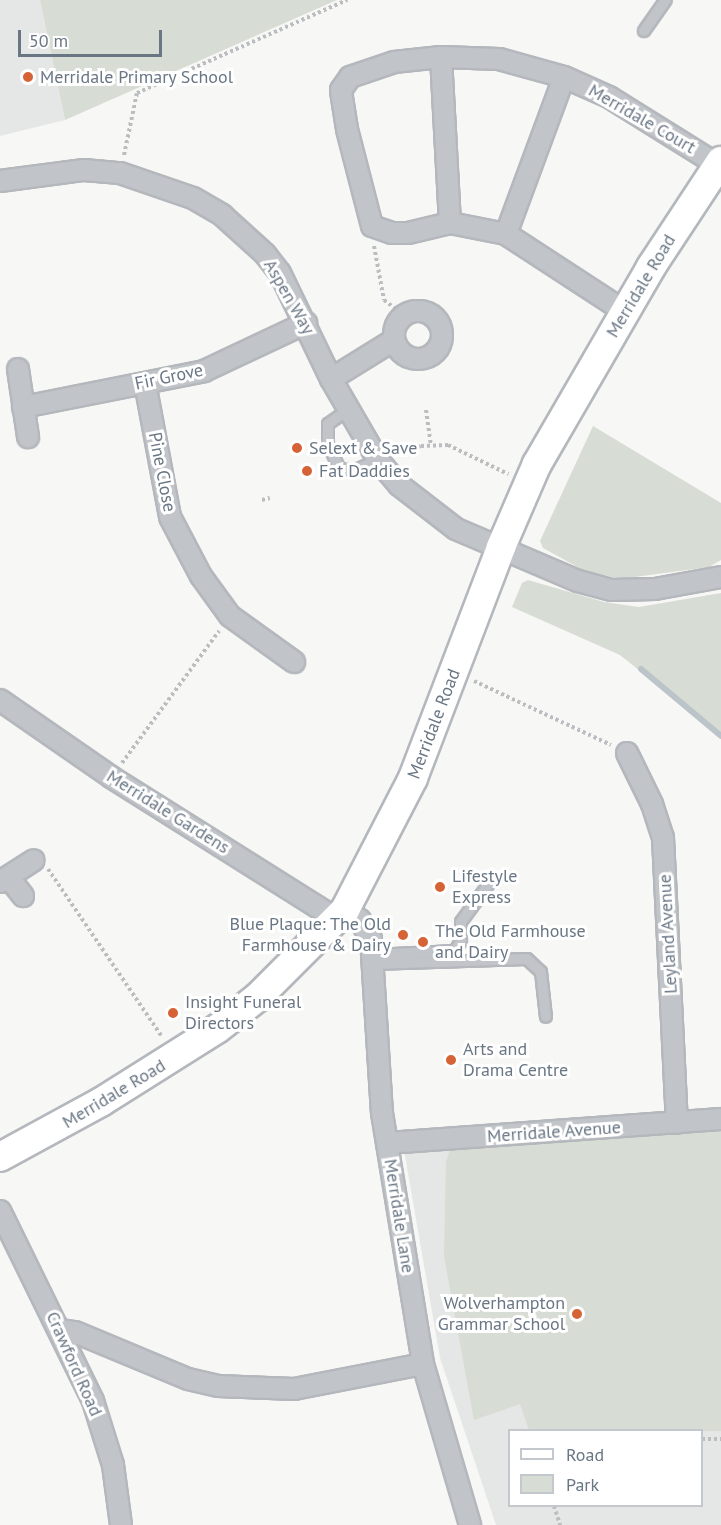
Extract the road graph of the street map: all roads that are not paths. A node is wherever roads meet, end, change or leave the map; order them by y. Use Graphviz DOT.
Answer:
graph roads {
  1 [pos="666,0"];
  2 [pos="644,31"];
  3 [pos="441,57"];
  4 [pos="564,76"];
  5 [pos="720,163"];
  6 [pos="0,182"];
  7 [pos="450,223"];
  8 [pos="506,234"];
  9 [pos="624,311"];
  10 [pos="306,323"];
  11 [pos="394,340"];
  12 [pos="18,369"];
  13 [pos="331,379"];
  14 [pos="145,383"];
  15 [pos="23,407"];
  16 [pos="348,410"];
  17 [pos="28,437"];
  18 [pos="378,460"];
  19 [pos="501,547"];
  20 [pos="721,577"];
  21 [pos="294,662"];
  22 [pos="0,700"];
  23 [pos="627,753"];
  24 [pos="34,860"];
  25 [pos="4,880"];
  26 [pos="491,881"];
  27 [pos="23,896"];
  28 [pos="342,915"];
  29 [pos="374,960"];
  30 [pos="546,1017"];
  31 [pos="721,1119"];
  32 [pos="677,1123"];
  33 [pos="387,1143"];
  34 [pos="0,1157"];
  35 [pos="0,1211"];
  36 [pos="60,1330"];
  37 [pos="423,1364"];
  38 [pos="121,1525"];
  39 [pos="470,1525"];
  1 -- 2 [label="lane"];
  3 -- 4 [label="street, Merridale Court"];
  3 -- 7 [label="street"];
  3 -- 7 [label="street, Merridale Court"];
  4 -- 5 [label="street, Merridale Court"];
  4 -- 8 [label="street, Merridale Court"];
  5 -- 9 [label="street, Merridale Road"];
  6 -- 10 [label="street, Aspen Way"];
  7 -- 8 [label="street"];
  8 -- 9 [label="street"];
  9 -- 19 [label="street, Merridale Road"];
  10 -- 13 [label="street, Aspen Way"];
  10 -- 14 [label="street, Fir Grove"];
  11 -- 11 [label="street"];
  11 -- 13 [label="street"];
  12 -- 15 [label="street"];
  13 -- 16 [label="street, Aspen Way"];
  14 -- 15 [label="street, Fir Grove"];
  14 -- 21 [label="street, Pine Close"];
  15 -- 17 [label="street"];
  16 -- 18 [label="street, Aspen Way"];
  16 -- 18 [label="lane"];
  18 -- 19 [label="street, Aspen Way"];
  19 -- 20 [label="street, Aspen Way"];
  19 -- 28 [label="street, Merridale Road"];
  22 -- 28 [label="street, Merridale Gardens"];
  23 -- 32 [label="street, Leyland Avenue"];
  24 -- 25 [label="street"];
  25 -- 27 [label="street"];
  26 -- 29 [label="lane"];
  28 -- 29 [label="street, Merridale Lane"];
  28 -- 34 [label="street, Merridale Road"];
  29 -- 30 [label="lane"];
  29 -- 33 [label="street, Merridale Lane"];
  31 -- 32 [label="street, Merridale Avenue"];
  32 -- 33 [label="street, Merridale Avenue"];
  33 -- 37 [label="street, Merridale Lane"];
  35 -- 36 [label="street, Crawford Road"];
  36 -- 37 [label="street"];
  36 -- 38 [label="street, Crawford Road"];
  37 -- 39 [label="street, Merridale Lane"];
}
